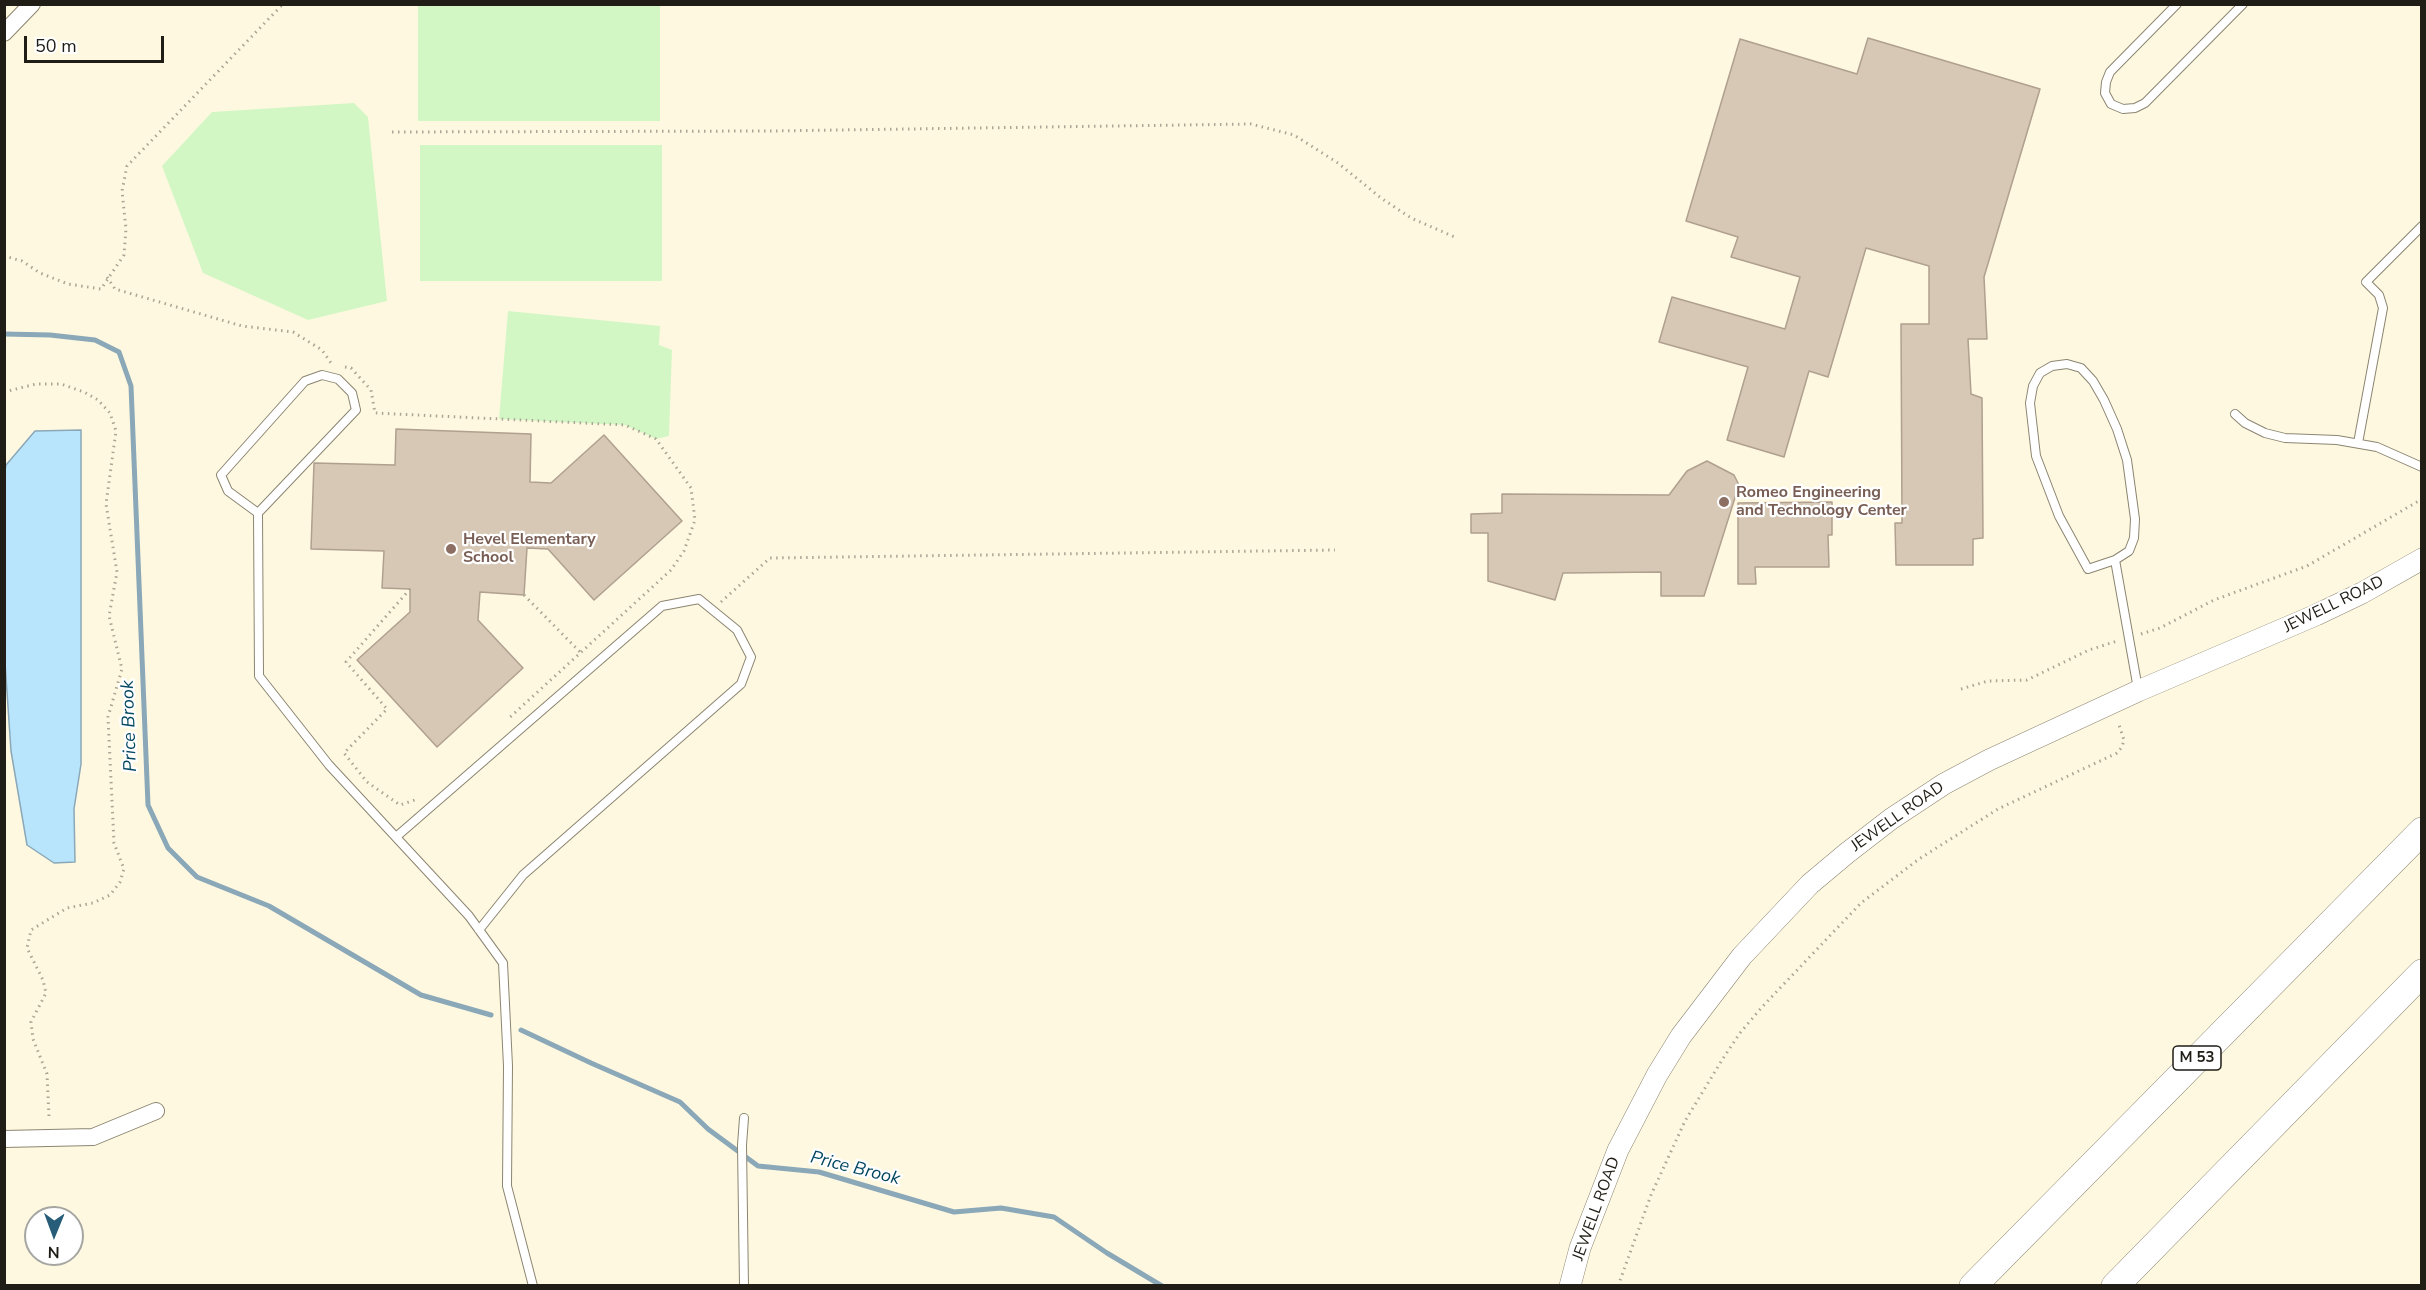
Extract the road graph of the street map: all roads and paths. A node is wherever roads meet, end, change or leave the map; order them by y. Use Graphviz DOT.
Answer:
graph roads {
  1 [pos="32,4"];
  2 [pos="283,4"];
  3 [pos="2177,4"];
  4 [pos="2242,4"];
  5 [pos="4,33"];
  6 [pos="392,132"];
  7 [pos="2421,226"];
  8 [pos="1457,238"];
  9 [pos="4,259"];
  10 [pos="107,277"];
  11 [pos="332,364"];
  12 [pos="342,366"];
  13 [pos="4,392"];
  14 [pos="2235,414"];
  15 [pos="2358,443"];
  16 [pos="2421,467"];
  17 [pos="2421,499"];
  18 [pos="258,513"];
  19 [pos="1335,549"];
  20 [pos="2421,559"];
  21 [pos="2115,560"];
  22 [pos="410,589"];
  23 [pos="524,595"];
  24 [pos="712,609"];
  25 [pos="2129,638"];
  26 [pos="581,652"];
  27 [pos="1960,689"];
  28 [pos="2138,691"];
  29 [pos="2117,720"];
  30 [pos="502,725"];
  31 [pos="424,797"];
  32 [pos="2421,831"];
  33 [pos="396,837"];
  34 [pos="479,930"];
  35 [pos="2421,973"];
  36 [pos="156,1111"];
  37 [pos="49,1117"];
  38 [pos="744,1118"];
  39 [pos="4,1139"];
  40 [pos="533,1286"];
  41 [pos="744,1286"];
  42 [pos="1570,1286"];
  43 [pos="1618,1286"];
  44 [pos="1974,1286"];
  45 [pos="2115,1286"];
  1 -- 5 [label="street"];
  2 -- 10 [label="path"];
  3 -- 4 [label="lane"];
  6 -- 8 [label="path"];
  7 -- 15 [label="lane"];
  9 -- 10 [label="path"];
  10 -- 11 [label="path"];
  12 -- 26 [label="path"];
  13 -- 37 [label="path"];
  14 -- 15 [label="lane"];
  15 -- 16 [label="lane"];
  17 -- 25 [label="path"];
  18 -- 18 [label="lane"];
  18 -- 33 [label="lane"];
  19 -- 24 [label="path"];
  20 -- 28 [label="street, JEWELL ROAD"];
  21 -- 21 [label="lane"];
  21 -- 25 [label="lane"];
  22 -- 31 [label="path"];
  23 -- 26 [label="path"];
  24 -- 33 [label="lane"];
  24 -- 34 [label="lane"];
  25 -- 27 [label="path"];
  25 -- 28 [label="lane"];
  26 -- 30 [label="path"];
  28 -- 42 [label="street, JEWELL ROAD"];
  29 -- 43 [label="path"];
  32 -- 44 [label="highway, M 53"];
  33 -- 34 [label="lane"];
  34 -- 40 [label="lane"];
  35 -- 45 [label="highway"];
  36 -- 39 [label="street"];
  38 -- 41 [label="lane"];
}
